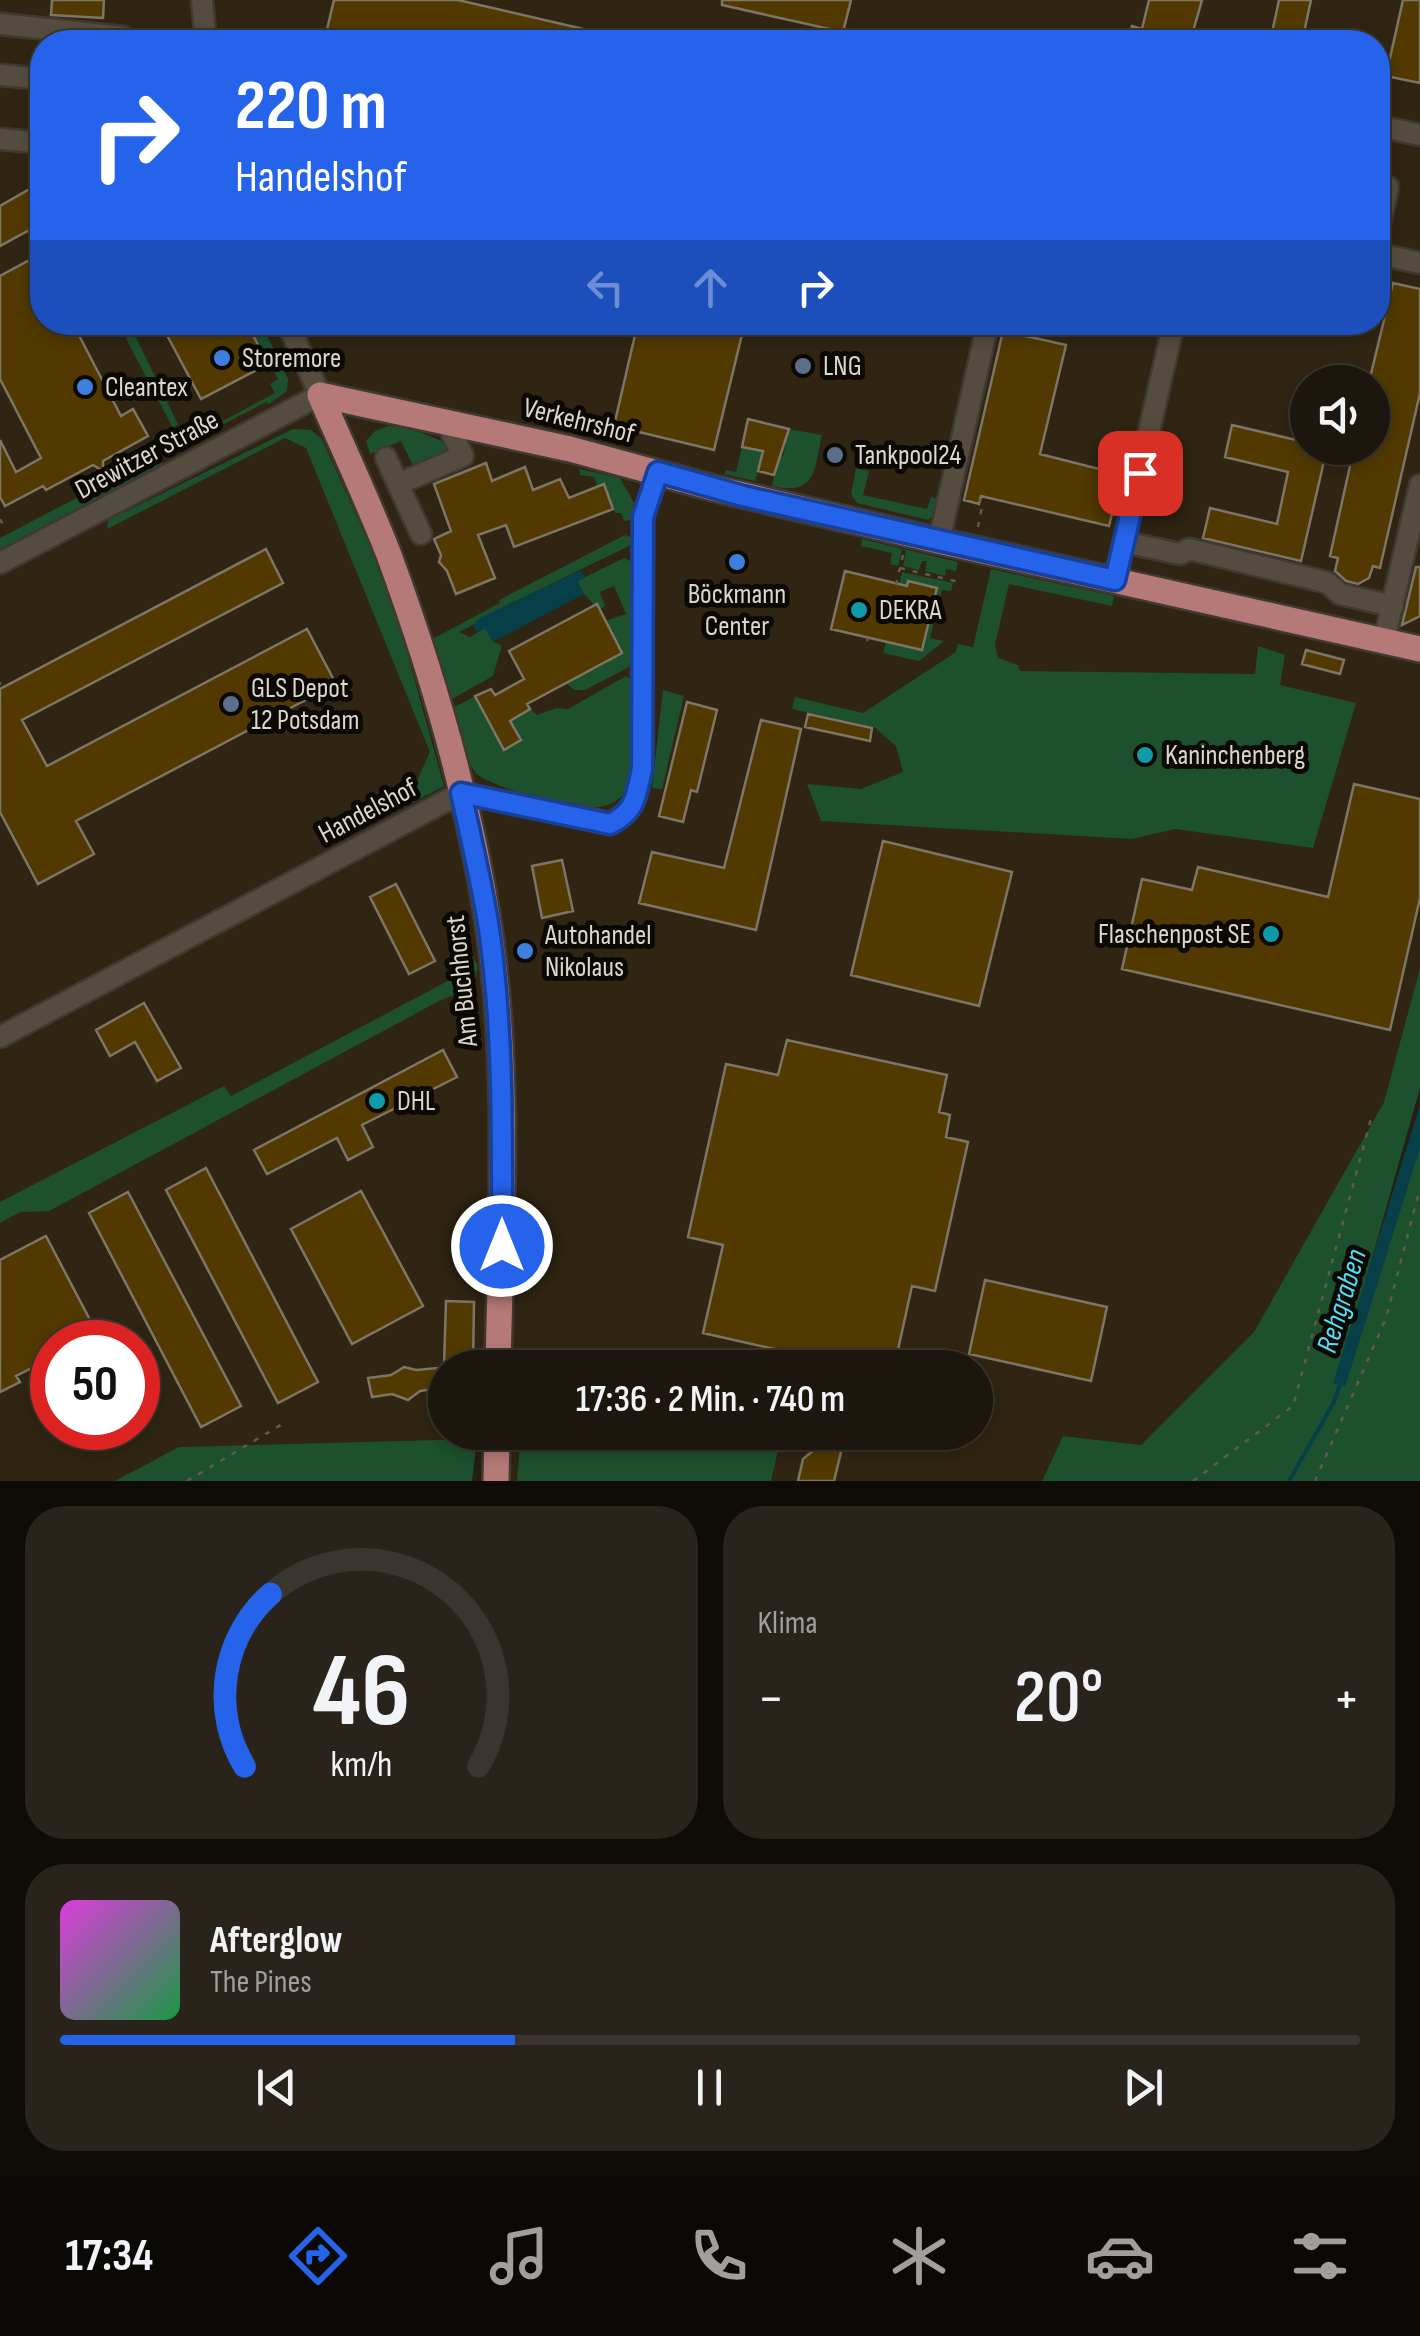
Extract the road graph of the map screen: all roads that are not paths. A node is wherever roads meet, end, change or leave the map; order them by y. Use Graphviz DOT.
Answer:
graph roads {
  1 [pos="202,0"];
  2 [pos="0,24"];
  3 [pos="57,30"];
  4 [pos="205,30"];
  5 [pos="0,74"];
  6 [pos="30,78"];
  7 [pos="1390,129"];
  8 [pos="1420,136"];
  9 [pos="0,139"];
  10 [pos="30,143"];
  11 [pos="1390,257"];
  12 [pos="1420,263"];
  13 [pos="293,335"];
  14 [pos="985,335"];
  15 [pos="1171,335"];
  16 [pos="320,394"];
  17 [pos="446,422"];
  18 [pos="386,458"];
  19 [pos="658,472"];
  20 [pos="398,484"];
  21 [pos="1420,485"];
  22 [pos="1417,515"];
  23 [pos="421,534"];
  24 [pos="938,541"];
  25 [pos="1124,542"];
  26 [pos="0,563"];
  27 [pos="1115,580"];
  28 [pos="1393,606"];
  29 [pos="1384,641"];
  30 [pos="1420,649"];
  31 [pos="461,793"];
  32 [pos="0,1037"];
  33 [pos="499,1350"];
  34 [pos="497,1450"];
  35 [pos="496,1481"];
  1 -- 4 [label="street"];
  2 -- 3 [label="street"];
  5 -- 6 [label="street"];
  7 -- 8 [label="street"];
  9 -- 10 [label="street"];
  11 -- 12 [label="street"];
  13 -- 16 [label="street, Am Buchhorst"];
  14 -- 24 [label="street"];
  15 -- 25 [label="street"];
  16 -- 17 [label="main road, Verkehrshof"];
  16 -- 26 [label="street, Drewitzer Straße"];
  16 -- 31 [label="main road, Am Buchhorst"];
  17 -- 19 [label="main road, Verkehrshof"];
  17 -- 20 [label="street"];
  18 -- 20 [label="street"];
  19 -- 24 [label="main road, Verkehrshof"];
  19 -- 31 [label="street, Handelshof"];
  20 -- 23 [label="street"];
  21 -- 22 [label="street"];
  22 -- 28 [label="street"];
  24 -- 27 [label="main road, Verkehrshof"];
  25 -- 27 [label="street"];
  25 -- 28 [label="street"];
  27 -- 29 [label="main road, Verkehrshof"];
  28 -- 29 [label="street"];
  29 -- 30 [label="main road, Verkehrshof"];
  31 -- 32 [label="street, Handelshof"];
  31 -- 33 [label="main road, Am Buchhorst"];
  34 -- 35 [label="main road"];
}
